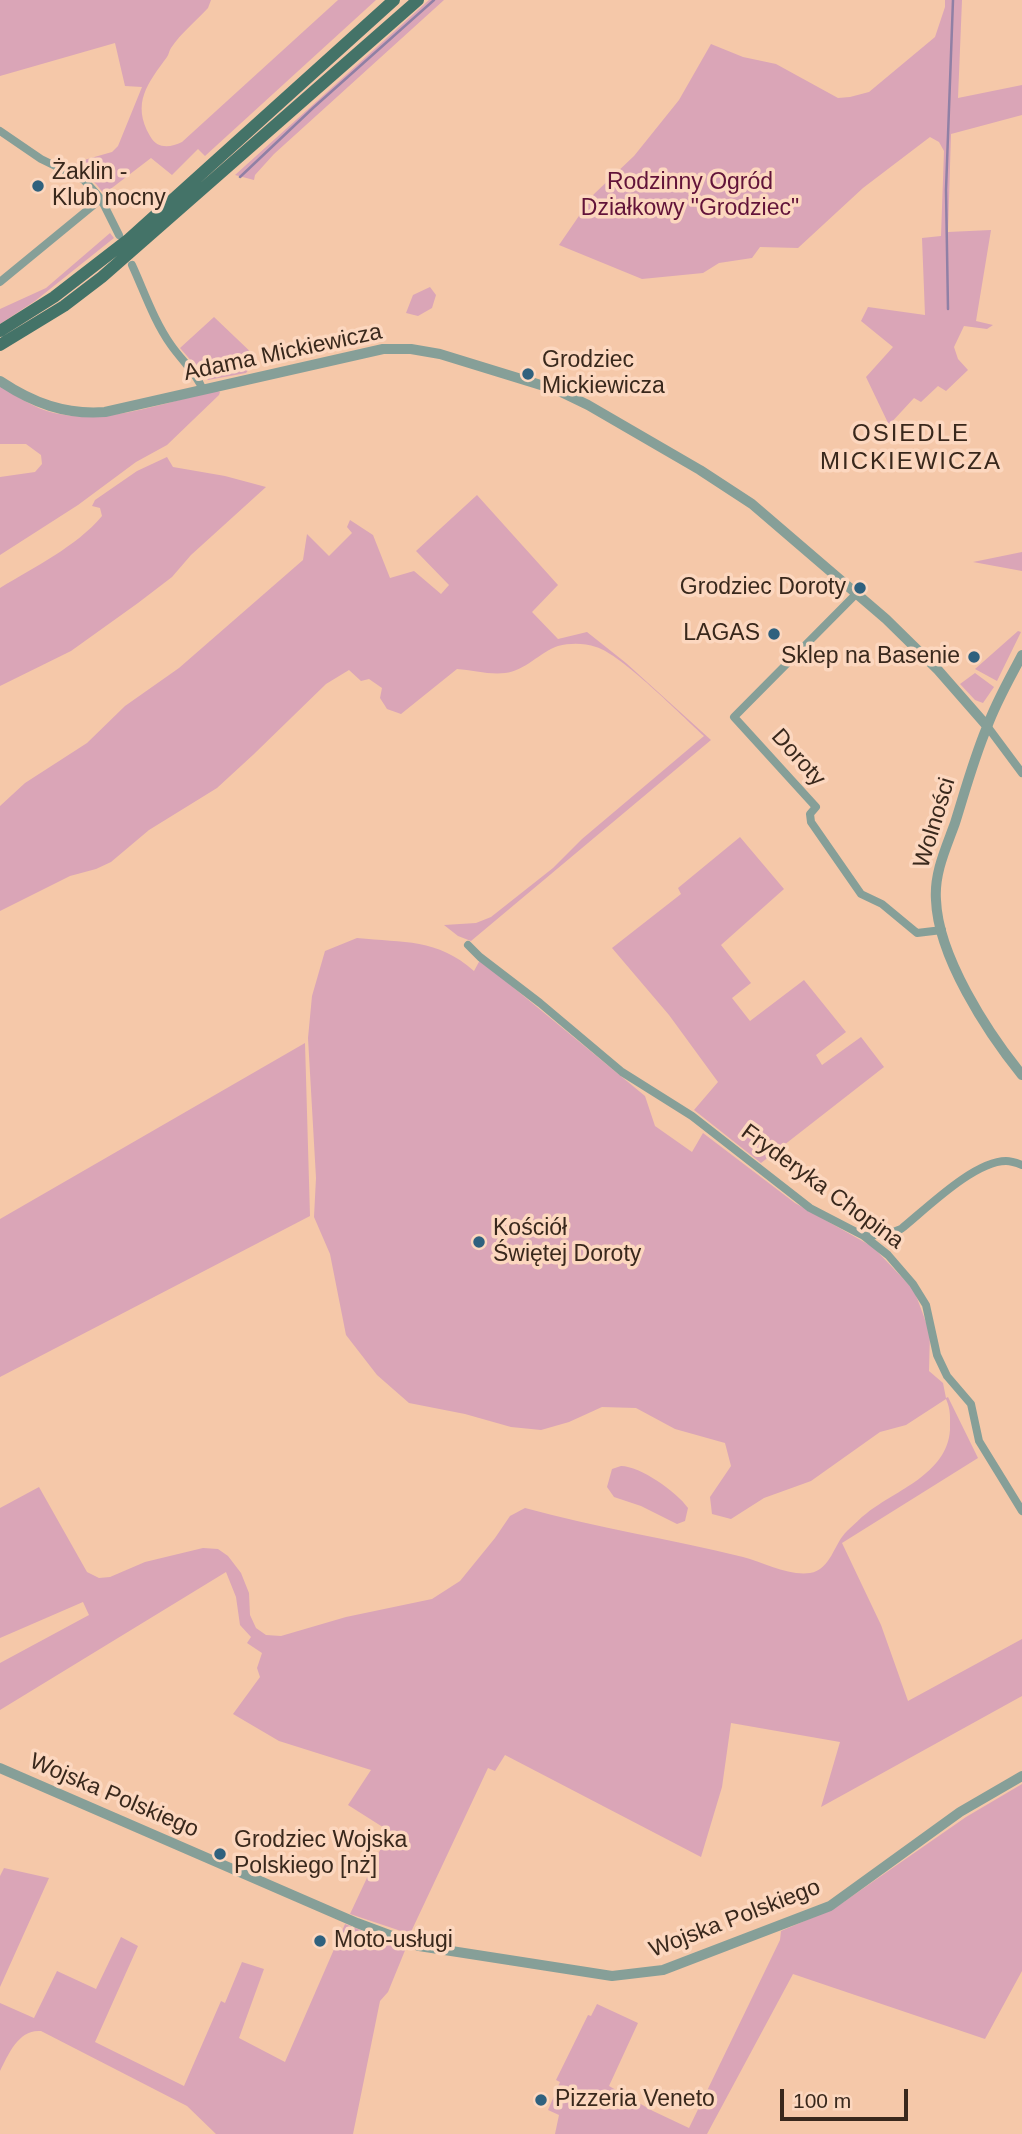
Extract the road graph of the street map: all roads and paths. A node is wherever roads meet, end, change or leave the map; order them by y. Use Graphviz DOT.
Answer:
graph roads {
  1 [pos="394,0"];
  2 [pos="418,0"];
  3 [pos="0,131"];
  4 [pos="101,199"];
  5 [pos="119,235"];
  6 [pos="132,265"];
  7 [pos="0,282"];
  8 [pos="0,331"];
  9 [pos="0,345"];
  10 [pos="0,382"];
  11 [pos="203,390"];
  12 [pos="857,593"];
  13 [pos="1022,655"];
  14 [pos="987,726"];
  15 [pos="1022,773"];
  16 [pos="942,930"];
  17 [pos="468,945"];
  18 [pos="1022,1074"];
  19 [pos="1022,1165"];
  20 [pos="864,1236"];
  21 [pos="1022,1511"];
  22 [pos="0,1768"];
  23 [pos="1022,1776"];
  1 -- 8 [label="main road"];
  2 -- 9 [label="main road"];
  3 -- 4 [label="street"];
  4 -- 5 [label="street"];
  4 -- 7 [label="street"];
  6 -- 11 [label="street"];
  10 -- 11 [label="street, Adama Mickiewicza"];
  11 -- 12 [label="street, Adama Mickiewicza"];
  12 -- 14 [label="street, Adama Mickiewicza"];
  12 -- 16 [label="street, Doroty"];
  13 -- 14 [label="street, Wolności"];
  14 -- 15 [label="street, Adama Mickiewicza"];
  14 -- 16 [label="street, Wolności"];
  16 -- 18 [label="street, Wolności"];
  17 -- 20 [label="street, Fryderyka Chopina"];
  19 -- 20 [label="street"];
  20 -- 21 [label="street, Fryderyka Chopina"];
  22 -- 23 [label="street, Wojska Polskiego"];
}
